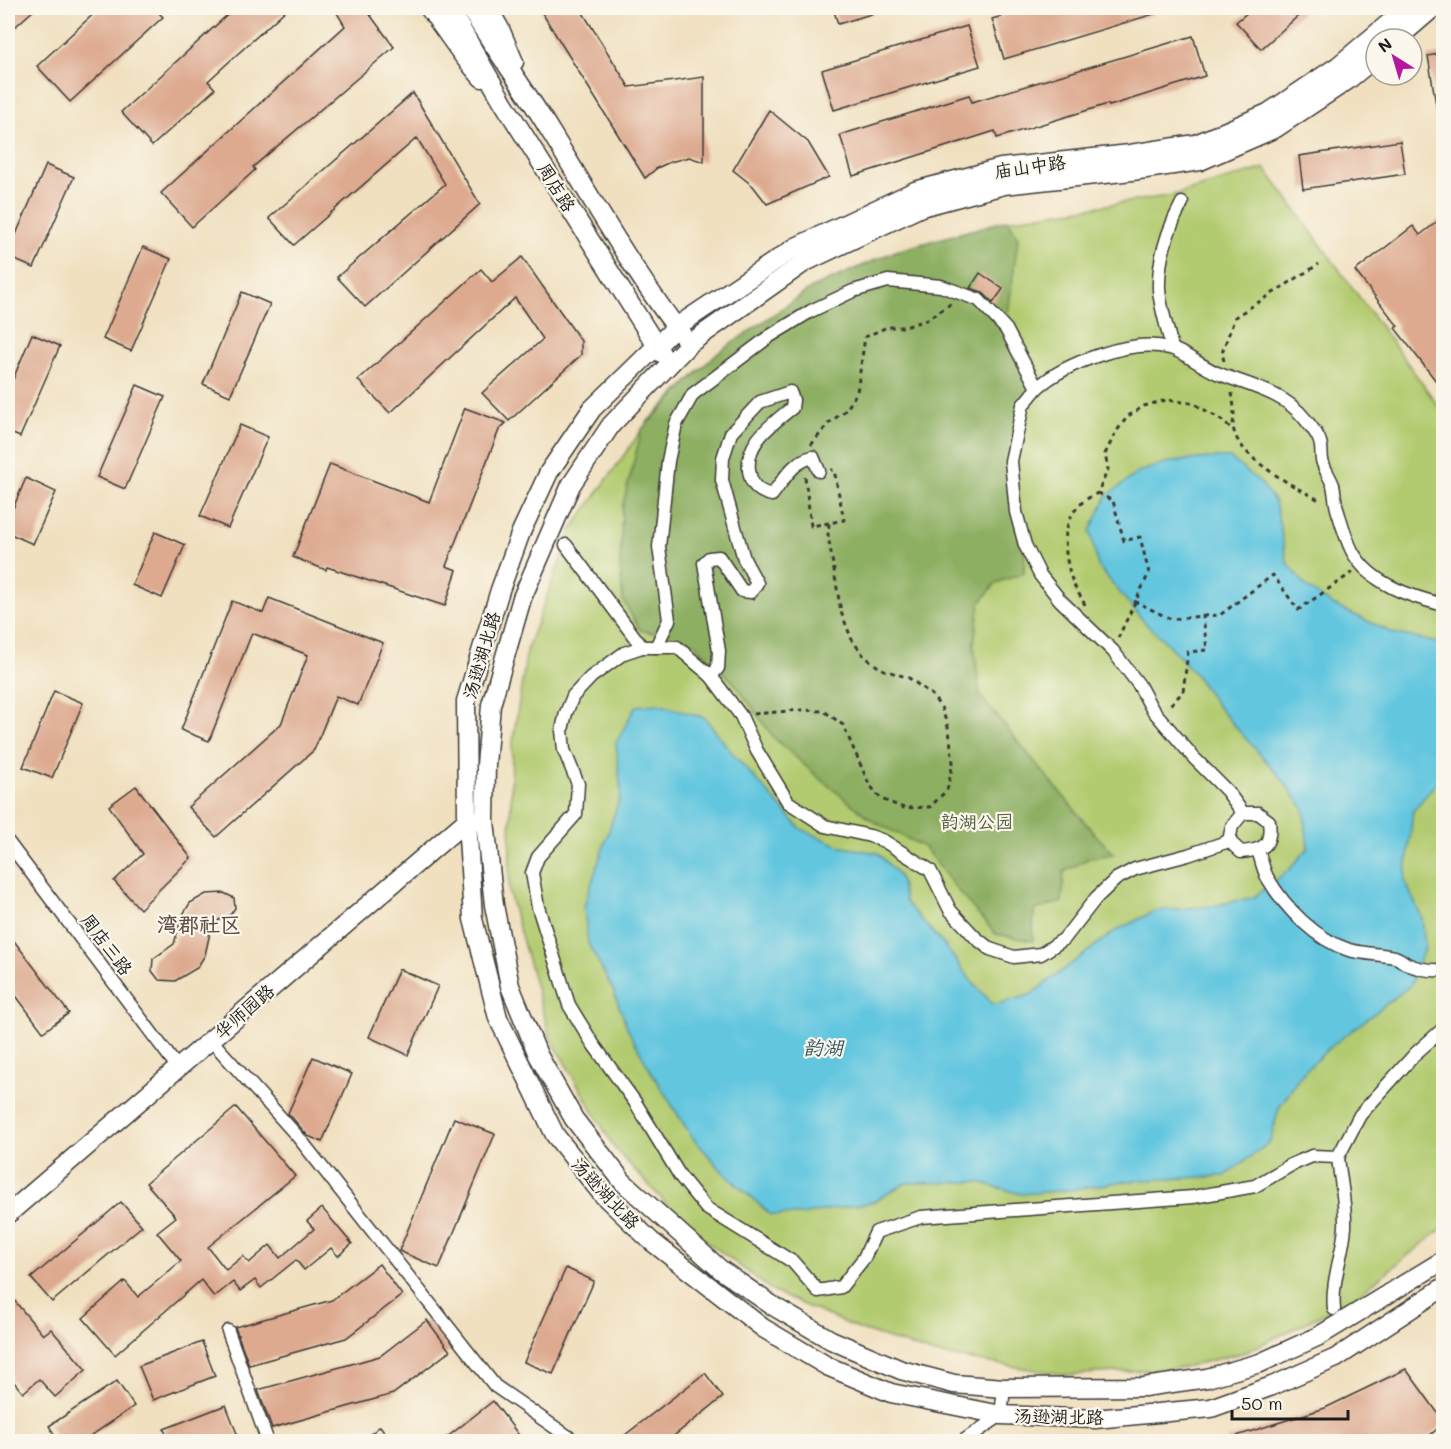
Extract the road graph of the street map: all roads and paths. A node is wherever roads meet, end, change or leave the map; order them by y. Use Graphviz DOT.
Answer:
graph roads {
  1 [pos="429,8"];
  2 [pos="449,8"];
  3 [pos="470,8"];
  4 [pos="488,8"];
  5 [pos="1407,8"];
  6 [pos="1433,8"];
  7 [pos="1410,27"];
  8 [pos="1364,67"];
  9 [pos="525,89"];
  10 [pos="503,102"];
  11 [pos="1182,203"];
  12 [pos="963,295"];
  13 [pos="676,327"];
  14 [pos="689,344"];
  15 [pos="656,346"];
  16 [pos="1172,348"];
  17 [pos="670,364"];
  18 [pos="1037,388"];
  19 [pos="1233,430"];
  20 [pos="803,459"];
  21 [pos="819,471"];
  22 [pos="1098,493"];
  23 [pos="829,523"];
  24 [pos="566,545"];
  25 [pos="1363,566"];
  26 [pos="1134,601"];
  27 [pos="1443,605"];
  28 [pos="1203,616"];
  29 [pos="1088,627"];
  30 [pos="642,647"];
  31 [pos="656,647"];
  32 [pos="1113,651"];
  33 [pos="711,676"];
  34 [pos="741,716"];
  35 [pos="1159,717"];
  36 [pos="1243,813"];
  37 [pos="476,821"];
  38 [pos="1229,841"];
  39 [pos="8,842"];
  40 [pos="1258,850"];
  41 [pos="1443,970"];
  42 [pos="1443,1028"];
  43 [pos="211,1040"];
  44 [pos="177,1068"];
  45 [pos="1338,1157"];
  46 [pos="8,1214"];
  47 [pos="1443,1260"];
  48 [pos="1443,1287"];
  49 [pos="1334,1309"];
  50 [pos="228,1331"];
  51 [pos="1004,1388"];
  52 [pos="1001,1415"];
  53 [pos="268,1442"];
  54 [pos="576,1442"];
  55 [pos="962,1442"];
  1 -- 10 [label="street"];
  2 -- 10 [label="street, 周店路"];
  3 -- 9 [label="street, 周店路"];
  4 -- 9 [label="street"];
  5 -- 13 [label="street, 庙山中路"];
  6 -- 7 [label="street"];
  8 -- 14 [label="street, 庙山中路"];
  9 -- 13 [label="street, 周店路"];
  10 -- 15 [label="street, 周店路"];
  11 -- 16 [label="street"];
  12 -- 18 [label="street"];
  12 -- 20 [label="path"];
  12 -- 31 [label="street"];
  13 -- 14 [label="street"];
  13 -- 15 [label="street, 庙山中路"];
  14 -- 17 [label="street, 汤逊湖北路"];
  15 -- 17 [label="street, 周店路"];
  15 -- 37 [label="street, 汤逊湖北路"];
  16 -- 18 [label="street"];
  16 -- 25 [label="street"];
  17 -- 37 [label="street, 汤逊湖北路"];
  18 -- 29 [label="street"];
  19 -- 22 [label="path"];
  20 -- 21 [label="street"];
  20 -- 33 [label="street"];
  21 -- 23 [label="path"];
  21 -- 23 [label="path"];
  22 -- 26 [label="path"];
  22 -- 29 [label="path"];
  23 -- 34 [label="path"];
  24 -- 30 [label="street"];
  25 -- 27 [label="street"];
  25 -- 28 [label="path"];
  26 -- 28 [label="path"];
  26 -- 32 [label="path"];
  28 -- 35 [label="path"];
  29 -- 32 [label="street"];
  30 -- 31 [label="street"];
  30 -- 45 [label="street"];
  31 -- 33 [label="street"];
  32 -- 35 [label="street"];
  33 -- 34 [label="street"];
  34 -- 38 [label="street"];
  35 -- 36 [label="street"];
  36 -- 38 [label="street"];
  36 -- 40 [label="street"];
  37 -- 43 [label="street, 华师园路"];
  37 -- 51 [label="street, 汤逊湖北路"];
  37 -- 52 [label="street, 汤逊湖北路"];
  38 -- 40 [label="street"];
  39 -- 44 [label="street, 周店三路"];
  40 -- 41 [label="street"];
  42 -- 45 [label="street"];
  43 -- 44 [label="street, 华师园路"];
  43 -- 54 [label="street"];
  44 -- 46 [label="street, 华师园路"];
  45 -- 49 [label="street"];
  47 -- 51 [label="street, 汤逊湖北路"];
  48 -- 52 [label="street, 汤逊湖北路"];
  50 -- 53 [label="street"];
  51 -- 52 [label="street"];
  52 -- 55 [label="street"];
}
